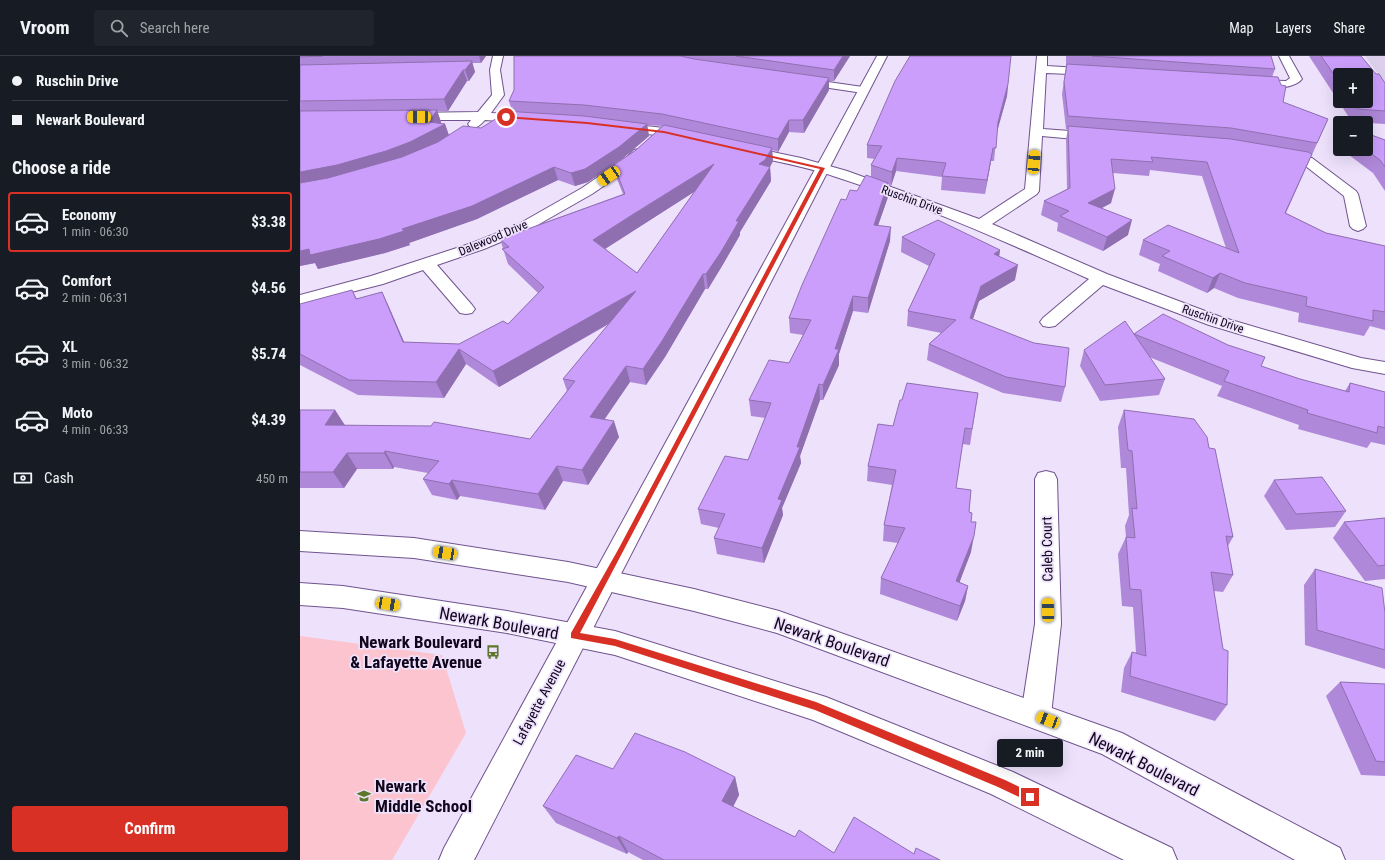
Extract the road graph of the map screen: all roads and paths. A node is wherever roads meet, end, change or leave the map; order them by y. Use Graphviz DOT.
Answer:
graph roads {
  1 [pos="882,56"];
  2 [pos="1284,56"];
  3 [pos="497,61"];
  4 [pos="1042,62"];
  5 [pos="481,67"];
  6 [pos="1104,73"];
  7 [pos="787,79"];
  8 [pos="1238,82"];
  9 [pos="863,90"];
  10 [pos="483,116"];
  11 [pos="400,117"];
  12 [pos="540,120"];
  13 [pos="603,125"];
  14 [pos="466,132"];
  15 [pos="664,132"];
  16 [pos="1037,132"];
  17 [pos="1108,138"];
  18 [pos="695,139"];
  19 [pos="732,147"];
  20 [pos="1263,153"];
  21 [pos="823,168"];
  22 [pos="981,225"];
  23 [pos="1358,226"];
  24 [pos="427,264"];
  25 [pos="1101,278"];
  26 [pos="300,300"];
  27 [pos="466,309"];
  28 [pos="1049,322"];
  29 [pos="1385,368"];
  30 [pos="1046,479"];
  31 [pos="300,541"];
  32 [pos="604,580"];
  33 [pos="300,594"];
  34 [pos="574,636"];
  35 [pos="1036,715"];
  36 [pos="456,860"];
  37 [pos="1160,860"];
  38 [pos="1328,860"];
  1 -- 9 [label="street, Lafayette Avenue"];
  2 -- 8 [label="street"];
  3 -- 5 [label="street"];
  3 -- 10 [label="street"];
  4 -- 6 [label="street"];
  4 -- 16 [label="street"];
  7 -- 9 [label="street"];
  9 -- 21 [label="street, Lafayette Avenue"];
  10 -- 11 [label="street"];
  10 -- 12 [label="street"];
  10 -- 14 [label="street"];
  13 -- 15 [label="street"];
  15 -- 18 [label="street"];
  15 -- 24 [label="street, Dalewood Drive"];
  16 -- 17 [label="street"];
  16 -- 22 [label="street"];
  19 -- 21 [label="street, Ruschin Drive"];
  20 -- 23 [label="street"];
  21 -- 22 [label="street, Ruschin Drive"];
  21 -- 32 [label="street, Lafayette Avenue"];
  22 -- 25 [label="street, Ruschin Drive"];
  24 -- 26 [label="street, Dalewood Drive"];
  24 -- 27 [label="street"];
  25 -- 28 [label="street"];
  25 -- 29 [label="street, Ruschin Drive"];
  30 -- 35 [label="street, Caleb Court"];
  31 -- 32 [label="street, Newark Boulevard"];
  32 -- 34 [label="street, Lafayette Avenue"];
  32 -- 35 [label="street, Newark Boulevard"];
  33 -- 34 [label="street, Newark Boulevard"];
  34 -- 36 [label="street, Lafayette Avenue"];
  34 -- 37 [label="street, Newark Boulevard"];
  35 -- 38 [label="street, Newark Boulevard"];
}
